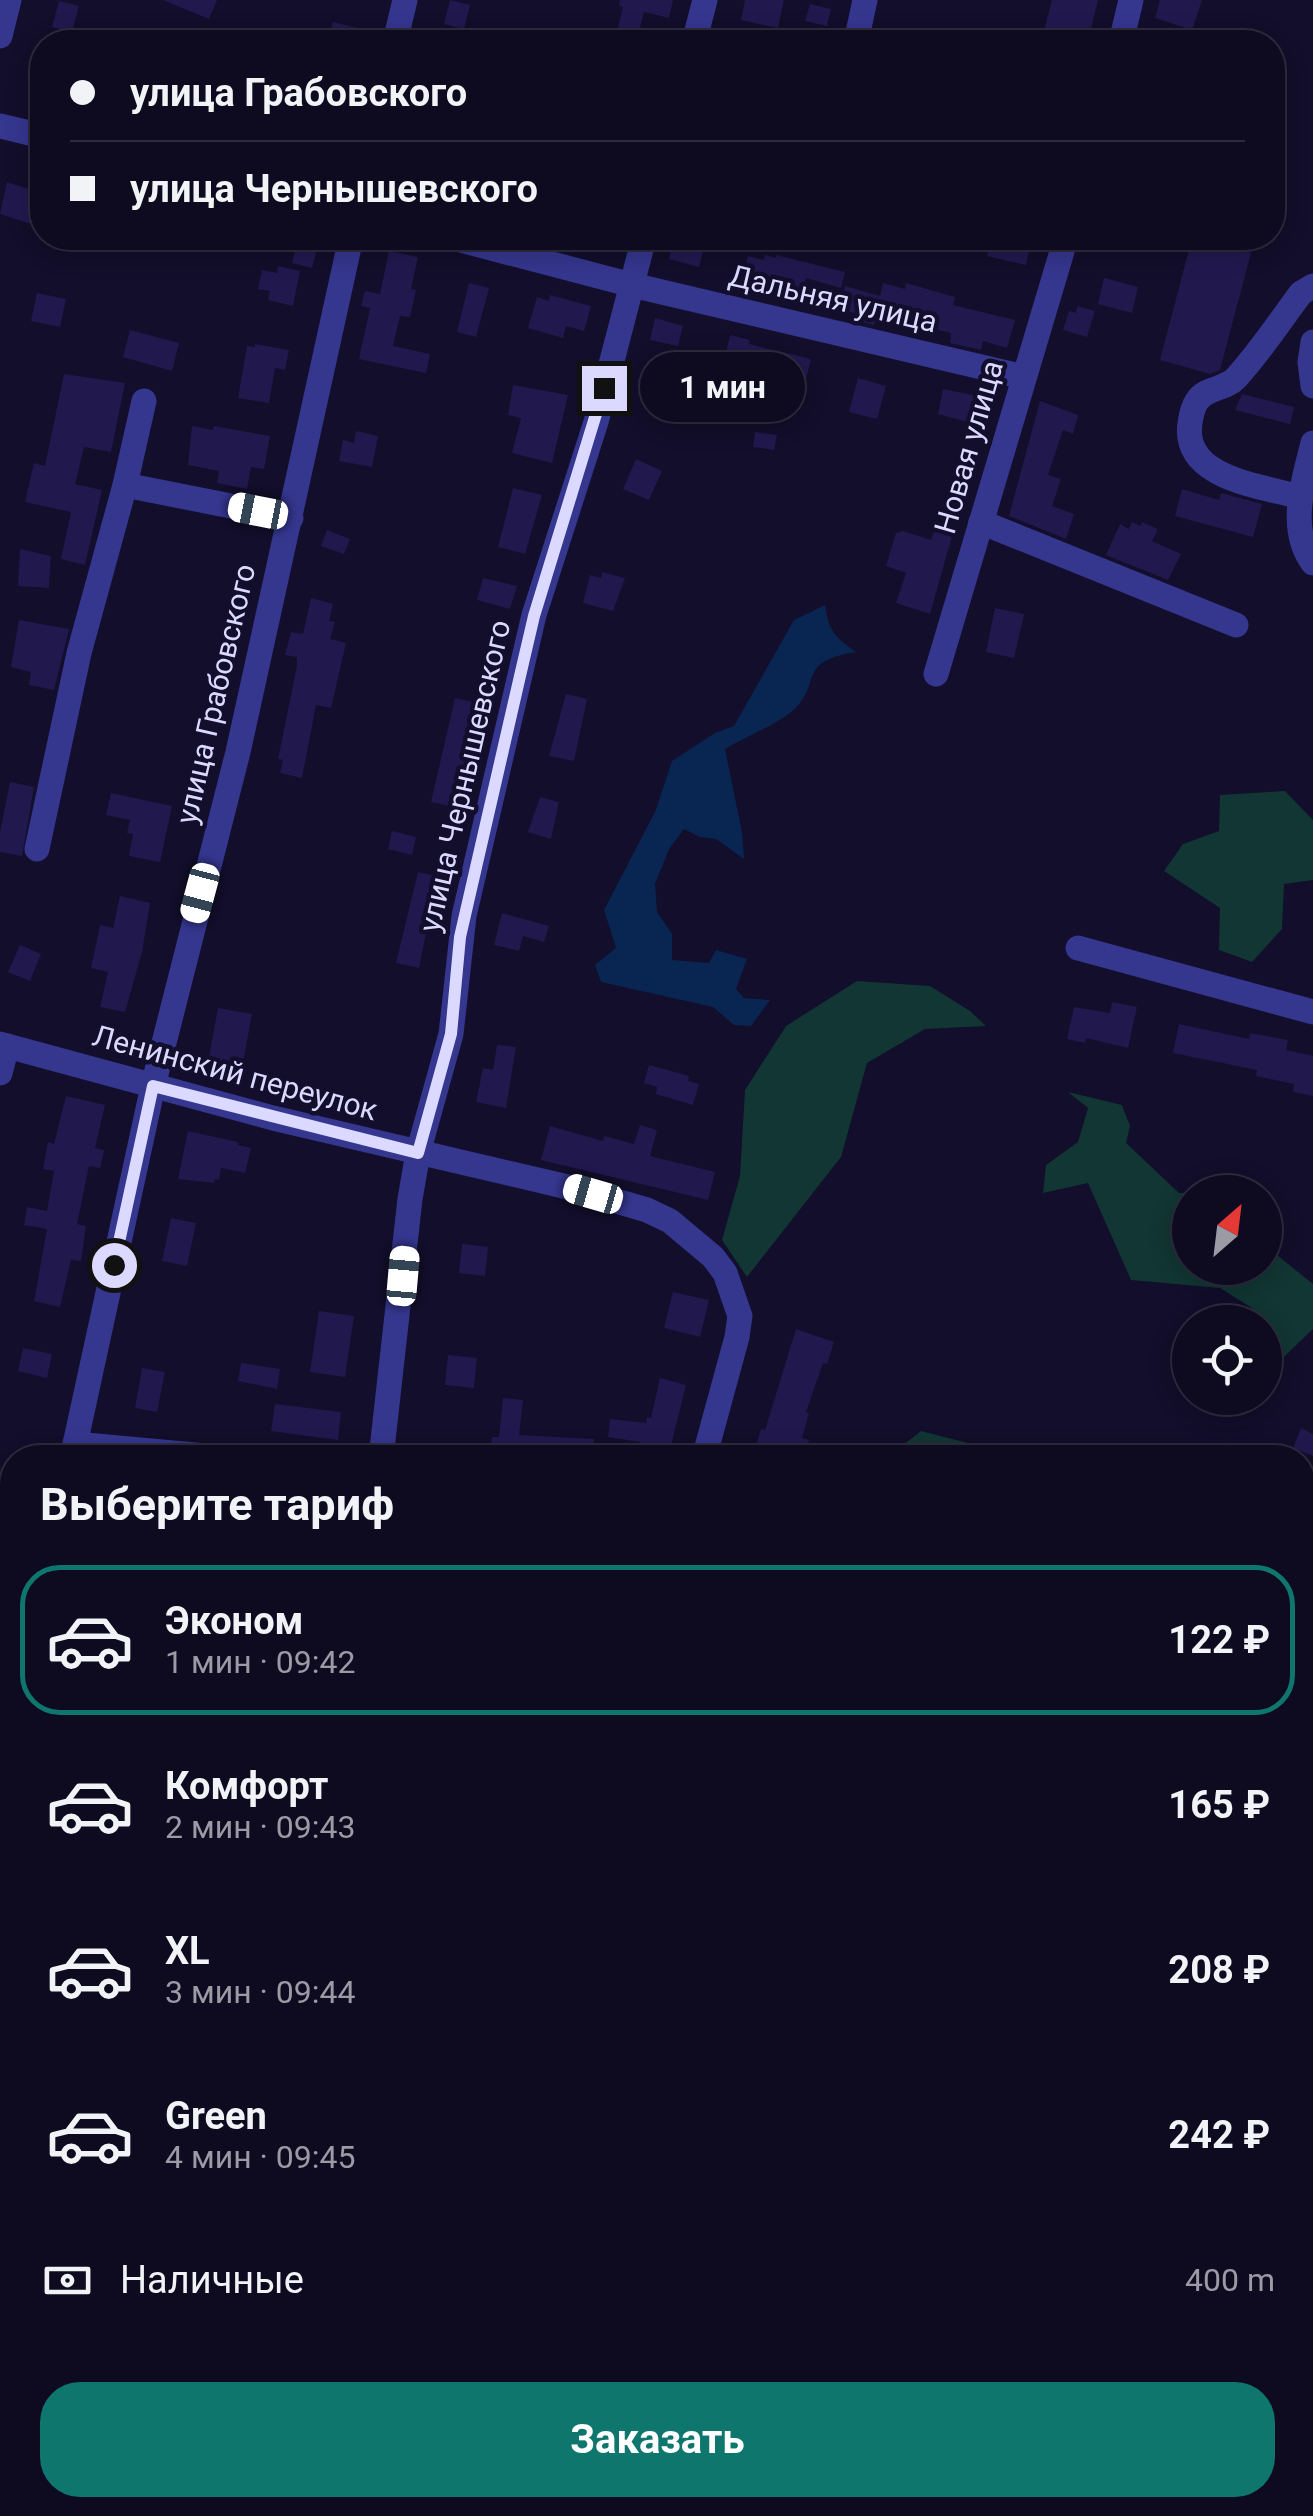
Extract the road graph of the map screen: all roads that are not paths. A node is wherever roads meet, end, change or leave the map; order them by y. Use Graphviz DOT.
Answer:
graph roads {
  1 [pos="9,0"];
  2 [pos="405,0"];
  3 [pos="705,0"];
  4 [pos="865,0"];
  5 [pos="1131,0"];
  6 [pos="398,30"];
  7 [pos="697,30"];
  8 [pos="859,30"];
  9 [pos="1124,30"];
  10 [pos="0,36"];
  11 [pos="0,126"];
  12 [pos="30,133"];
  13 [pos="348,250"];
  14 [pos="499,250"];
  15 [pos="641,250"];
  16 [pos="1062,250"];
  17 [pos="632,285"];
  18 [pos="1313,286"];
  19 [pos="1313,342"];
  20 [pos="1024,377"];
  21 [pos="1313,386"];
  22 [pos="144,401"];
  23 [pos="1313,443"];
  24 [pos="126,486"];
  25 [pos="1300,497"];
  26 [pos="291,518"];
  27 [pos="981,522"];
  28 [pos="1313,563"];
  29 [pos="1236,625"];
  30 [pos="936,674"];
  31 [pos="37,848"];
  32 [pos="1078,948"];
  33 [pos="1313,1012"];
  34 [pos="4,1045"];
  35 [pos="0,1073"];
  36 [pos="153,1086"];
  37 [pos="418,1153"];
  38 [pos="75,1445"];
  39 [pos="382,1445"];
  40 [pos="708,1445"];
  1 -- 10 [label="street"];
  2 -- 6 [label="street"];
  3 -- 7 [label="street"];
  4 -- 8 [label="street"];
  5 -- 9 [label="street"];
  11 -- 12 [label="street"];
  13 -- 26 [label="street, улица Грабовского"];
  14 -- 17 [label="street, Дальняя улица"];
  15 -- 17 [label="street, улица Чернышевского"];
  16 -- 20 [label="street, Новая улица"];
  17 -- 20 [label="street, Дальняя улица"];
  17 -- 37 [label="street, улица Чернышевского"];
  18 -- 25 [label="street"];
  19 -- 21 [label="street"];
  20 -- 27 [label="street, Новая улица"];
  22 -- 24 [label="street"];
  23 -- 25 [label="street"];
  24 -- 26 [label="street"];
  24 -- 31 [label="street"];
  25 -- 28 [label="street"];
  26 -- 36 [label="street, улица Грабовского"];
  27 -- 29 [label="street"];
  27 -- 30 [label="street, Новая улица"];
  32 -- 33 [label="street"];
  34 -- 35 [label="street"];
  34 -- 36 [label="street, Ленинский переулок"];
  36 -- 37 [label="street, Ленинский переулок"];
  36 -- 38 [label="street, улица Грабовского"];
  37 -- 39 [label="street, улица Чернышевского"];
  37 -- 40 [label="street, Ленинский переулок"];
}
